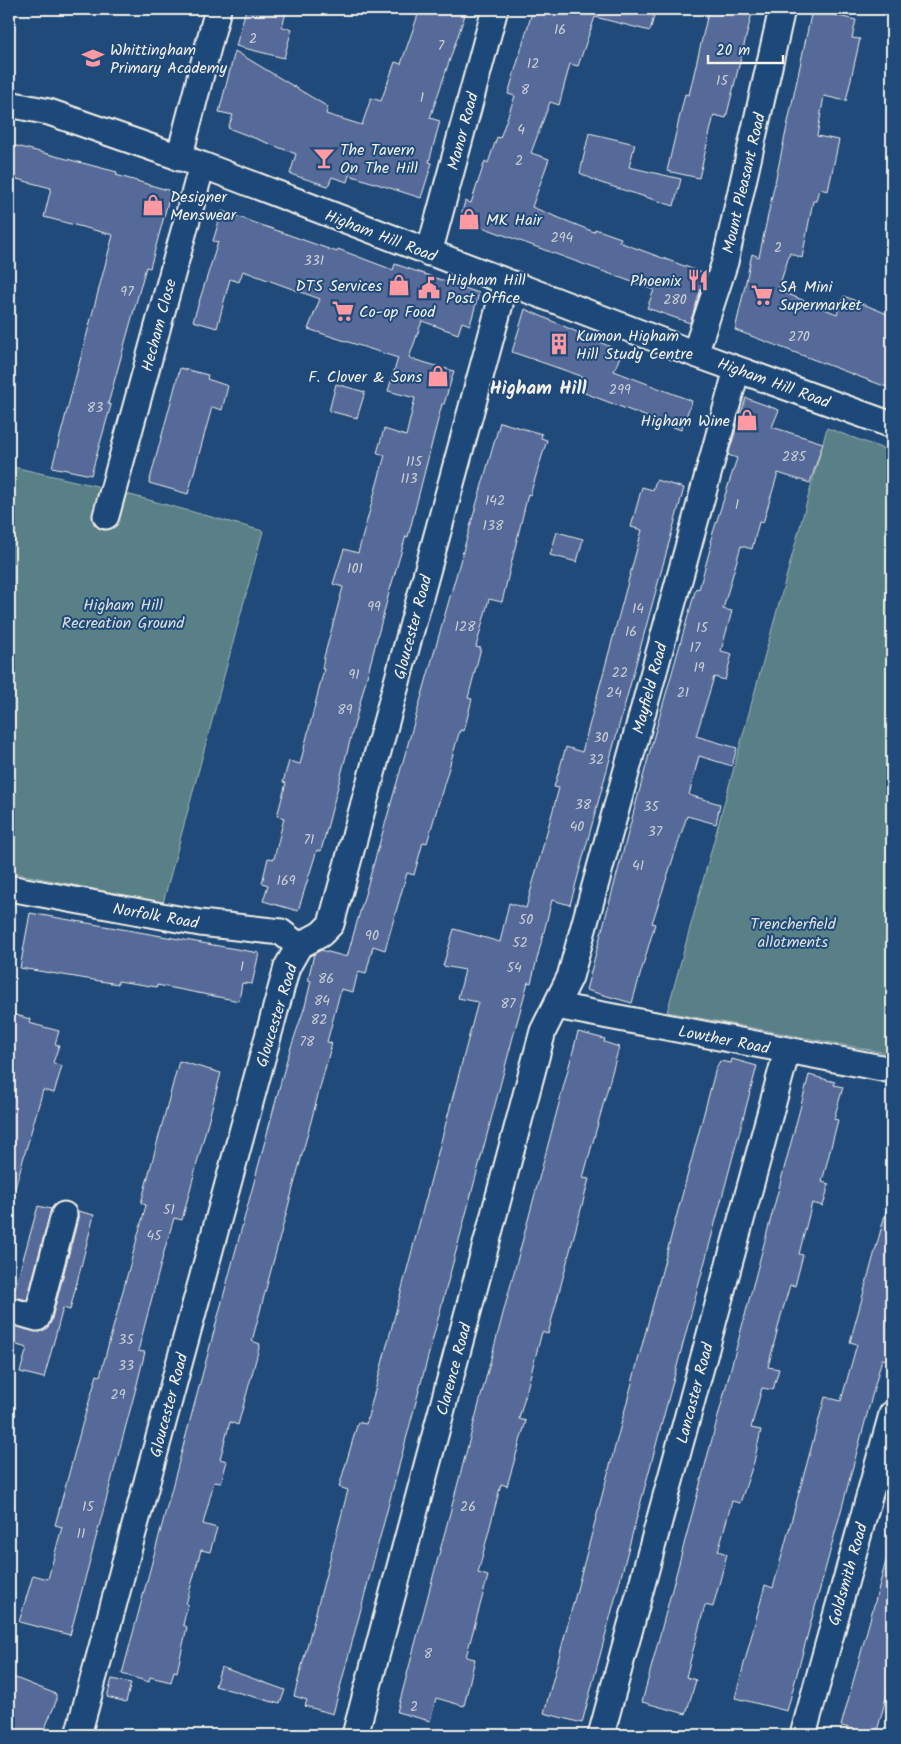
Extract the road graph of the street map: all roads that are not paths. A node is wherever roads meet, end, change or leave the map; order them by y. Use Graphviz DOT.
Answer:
graph roads {
  1 [pos="218,9"];
  2 [pos="495,9"];
  3 [pos="782,9"];
  4 [pos="9,104"];
  5 [pos="179,158"];
  6 [pos="202,165"];
  7 [pos="429,253"];
  8 [pos="506,282"];
  9 [pos="695,354"];
  10 [pos="737,369"];
  11 [pos="892,425"];
  12 [pos="106,516"];
  13 [pos="13,889"];
  14 [pos="299,946"];
  15 [pos="556,1006"];
  16 [pos="787,1051"];
  17 [pos="892,1070"];
  18 [pos="64,1215"];
  19 [pos="9,1310"];
  20 [pos="892,1414"];
  21 [pos="78,1735"];
  22 [pos="355,1735"];
  23 [pos="600,1735"];
  24 [pos="803,1735"];
  1 -- 5 [label="street"];
  2 -- 7 [label="street, Manor Road"];
  3 -- 9 [label="street, Mount Pleasant Road"];
  4 -- 5 [label="street, Higham Hill Road"];
  5 -- 6 [label="street, Higham Hill Road"];
  6 -- 7 [label="street, Higham Hill Road"];
  6 -- 12 [label="street, Hecham Close"];
  7 -- 8 [label="street, Higham Hill Road"];
  8 -- 9 [label="street, Higham Hill Road"];
  8 -- 14 [label="street, Gloucester Road"];
  9 -- 10 [label="street, Higham Hill Road"];
  10 -- 11 [label="street, Higham Hill Road"];
  10 -- 15 [label="street, Mayfield Road"];
  13 -- 14 [label="street, Norfolk Road"];
  14 -- 21 [label="street, Gloucester Road"];
  15 -- 16 [label="street, Lowther Road"];
  15 -- 22 [label="street, Clarence Road"];
  16 -- 17 [label="street, Lowther Road"];
  16 -- 23 [label="street, Lancaster Road"];
  18 -- 19 [label="street"];
  20 -- 24 [label="street, Goldsmith Road"];
}
